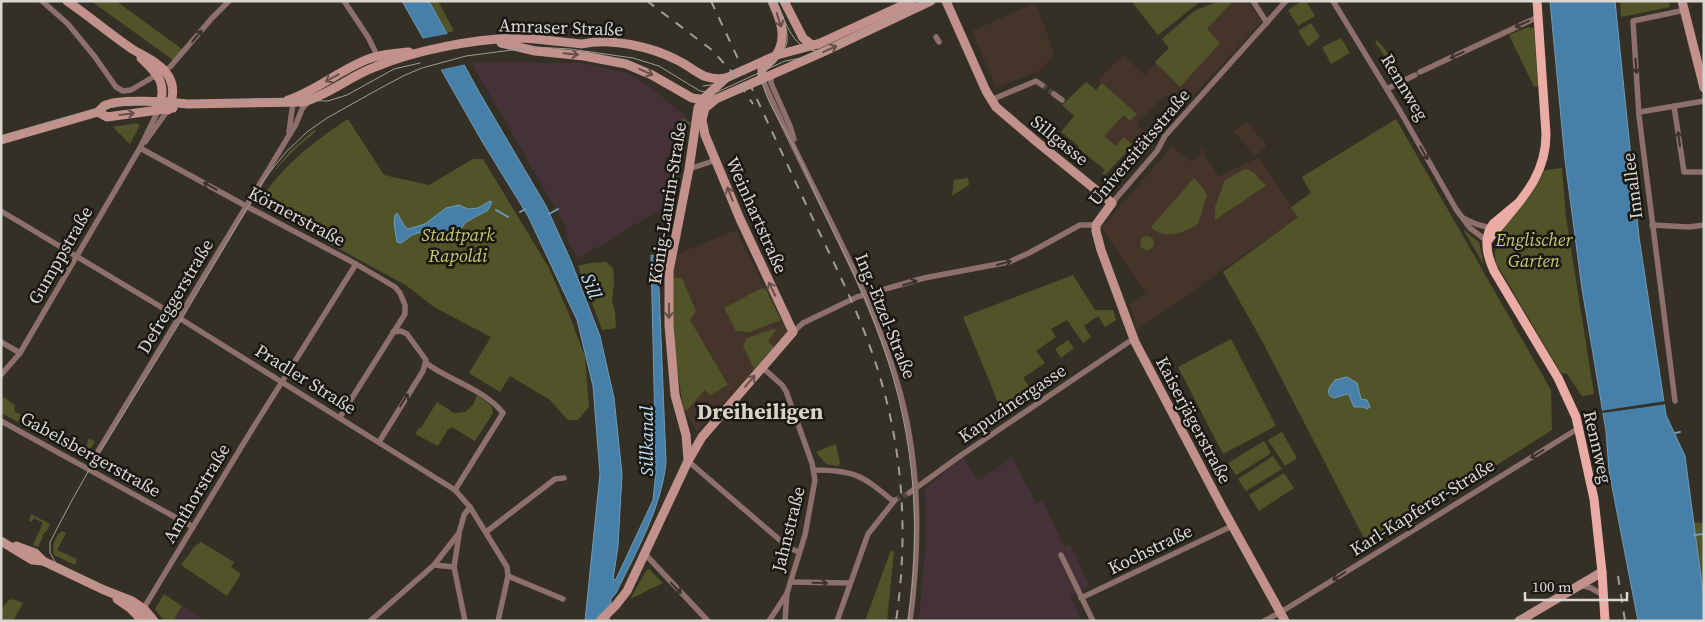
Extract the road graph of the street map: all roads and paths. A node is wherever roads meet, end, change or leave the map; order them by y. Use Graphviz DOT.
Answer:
graph roads {
  1 [pos="42,1"];
  2 [pos="67,1"];
  3 [pos="229,1"];
  4 [pos="344,1"];
  5 [pos="772,1"];
  6 [pos="784,1"];
  7 [pos="912,1"];
  8 [pos="931,1"];
  9 [pos="946,1"];
  10 [pos="1253,1"];
  11 [pos="1286,1"];
  12 [pos="1333,1"];
  13 [pos="1537,1"];
  14 [pos="1684,6"];
  15 [pos="1538,17"];
  16 [pos="1266,23"];
  17 [pos="803,38"];
  18 [pos="478,42"];
  19 [pos="818,44"];
  20 [pos="802,49"];
  21 [pos="777,55"];
  22 [pos="380,60"];
  23 [pos="781,69"];
  24 [pos="161,73"];
  25 [pos="726,78"];
  26 [pos="762,78"];
  27 [pos="1042,86"];
  28 [pos="1704,88"];
  29 [pos="1387,89"];
  30 [pos="1054,94"];
  31 [pos="316,98"];
  32 [pos="297,99"];
  33 [pos="991,100"];
  34 [pos="1062,100"];
  35 [pos="1704,100"];
  36 [pos="161,102"];
  37 [pos="702,105"];
  38 [pos="170,106"];
  39 [pos="1674,106"];
  40 [pos="158,111"];
  41 [pos="98,112"];
  42 [pos="1640,112"];
  43 [pos="287,139"];
  44 [pos="1,140"];
  45 [pos="140,148"];
  46 [pos="797,151"];
  47 [pos="716,160"];
  48 [pos="689,169"];
  49 [pos="1704,172"];
  50 [pos="1112,203"];
  51 [pos="1517,204"];
  52 [pos="246,206"];
  53 [pos="1,211"];
  54 [pos="1461,217"];
  55 [pos="1096,225"];
  56 [pos="1652,225"];
  57 [pos="1704,225"];
  58 [pos="1490,228"];
  59 [pos="1487,241"];
  60 [pos="77,255"];
  61 [pos="356,264"];
  62 [pos="864,295"];
  63 [pos="180,318"];
  64 [pos="393,332"];
  65 [pos="794,332"];
  66 [pos="1133,338"];
  67 [pos="1,342"];
  68 [pos="20,353"];
  69 [pos="426,363"];
  70 [pos="762,367"];
  71 [pos="1,375"];
  72 [pos="282,382"];
  73 [pos="1676,401"];
  74 [pos="340,417"];
  75 [pos="1,421"];
  76 [pos="1579,428"];
  77 [pos="686,435"];
  78 [pos="702,437"];
  79 [pos="379,442"];
  80 [pos="688,460"];
  81 [pos="88,468"];
  82 [pos="814,470"];
  83 [pos="564,478"];
  84 [pos="455,490"];
  85 [pos="915,490"];
  86 [pos="908,493"];
  87 [pos="470,506"];
  88 [pos="1232,526"];
  89 [pos="193,527"];
  90 [pos="486,532"];
  91 [pos="459,533"];
  92 [pos="1,541"];
  93 [pos="799,552"];
  94 [pos="645,554"];
  95 [pos="1061,555"];
  96 [pos="434,565"];
  97 [pos="454,567"];
  98 [pos="1602,572"];
  99 [pos="508,576"];
  100 [pos="791,582"];
  101 [pos="850,584"];
  102 [pos="1581,585"];
  103 [pos="787,593"];
  104 [pos="1603,595"];
  105 [pos="1081,598"];
  106 [pos="563,599"];
  107 [pos="1283,616"];
  108 [pos="140,617"];
  109 [pos="154,621"];
  110 [pos="370,621"];
  111 [pos="465,621"];
  112 [pos="498,621"];
  113 [pos="600,621"];
  114 [pos="708,621"];
  115 [pos="769,621"];
  116 [pos="785,621"];
  117 [pos="837,621"];
  118 [pos="910,621"];
  119 [pos="1093,621"];
  120 [pos="1264,621"];
  121 [pos="1519,621"];
  122 [pos="1604,621"];
  1 -- 24 [label="street"];
  2 -- 24 [label="street"];
  24 -- 3 [label="street, one-way"];
  4 -- 22 [label="street"];
  5 -- 21 [label="street, one-way"];
  6 -- 17 [label="street"];
  7 -- 19 [label="street"];
  23 -- 8 [label="street, one-way"];
  9 -- 33 [label="street, Sillgasse"];
  10 -- 16 [label="street"];
  11 -- 16 [label="street, Universitätsstraße"];
  12 -- 29 [label="street, Rennweg"];
  13 -- 15 [label="main road"];
  14 -- 28 [label="street"];
  14 -- 42 [label="street, Innallee, one-way"];
  15 -- 29 [label="street, one-way"];
  15 -- 51 [label="main road"];
  16 -- 50 [label="street, Universitätsstraße"];
  17 -- 19 [label="street"];
  17 -- 20 [label="street"];
  18 -- 22 [label="street, Amraser Straße"];
  18 -- 25 [label="street, Amraser Straße"];
  18 -- 37 [label="street, Amraser Straße, one-way"];
  19 -- 20 [label="street"];
  20 -- 21 [label="street"];
  20 -- 23 [label="street"];
  21 -- 25 [label="street"];
  21 -- 26 [label="street"];
  22 -- 31 [label="street"];
  22 -- 32 [label="street, one-way"];
  23 -- 26 [label="street"];
  23 -- 46 [label="street, Ing.-Etzel-Straße"];
  24 -- 36 [label="street"];
  24 -- 38 [label="street"];
  25 -- 37 [label="street"];
  26 -- 37 [label="street, Amraser Straße"];
  26 -- 46 [label="street, Ing.-Etzel-Straße"];
  27 -- 33 [label="street, Sillgasse"];
  29 -- 54 [label="street, Rennweg, one-way"];
  30 -- 34 [label="street"];
  31 -- 32 [label="street"];
  31 -- 43 [label="street, Defreggerstraße"];
  32 -- 38 [label="street"];
  32 -- 43 [label="street, Defreggerstraße"];
  33 -- 50 [label="street, Sillgasse"];
  35 -- 39 [label="street"];
  36 -- 38 [label="street"];
  36 -- 40 [label="street"];
  36 -- 41 [label="street"];
  37 -- 47 [label="street, Weinhartstraße"];
  37 -- 48 [label="street, König-Laurin-Straße"];
  38 -- 40 [label="street"];
  38 -- 45 [label="street, Gumppstraße"];
  39 -- 42 [label="street"];
  49 -- 39 [label="street, one-way"];
  41 -- 40 [label="street, one-way"];
  40 -- 45 [label="street, Gumppstraße"];
  41 -- 44 [label="street"];
  42 -- 56 [label="street, Innallee"];
  43 -- 52 [label="street, Defreggerstraße"];
  52 -- 45 [label="street, Körnerstraße, one-way"];
  45 -- 60 [label="street, Gumppstraße"];
  46 -- 62 [label="street, Ing.-Etzel-Straße"];
  47 -- 48 [label="street"];
  65 -- 47 [label="street, Weinhartstraße, one-way"];
  48 -- 77 [label="street, König-Laurin-Straße, one-way"];
  50 -- 55 [label="street, Universitätsstraße"];
  51 -- 58 [label="main road"];
  51 -- 59 [label="main road"];
  52 -- 61 [label="street, Körnerstraße"];
  52 -- 63 [label="street, Defreggerstraße"];
  53 -- 60 [label="street, Pradler Straße"];
  54 -- 58 [label="street"];
  54 -- 59 [label="street, Rennweg"];
  62 -- 55 [label="street, Universitätsstraße, one-way"];
  55 -- 66 [label="street, Kaiserjägerstraße"];
  56 -- 57 [label="street"];
  56 -- 73 [label="street, Innallee"];
  58 -- 59 [label="main road, Rennweg"];
  59 -- 76 [label="main road, Rennweg"];
  60 -- 63 [label="street, Pradler Straße"];
  60 -- 68 [label="street, Gumppstraße"];
  61 -- 64 [label="street, Körnerstraße"];
  61 -- 72 [label="street, Amthorstraße"];
  62 -- 65 [label="street, Universitätsstraße"];
  62 -- 85 [label="street, Ing.-Etzel-Straße"];
  63 -- 72 [label="street, Pradler Straße"];
  63 -- 81 [label="street, Defreggerstraße"];
  64 -- 69 [label="street"];
  64 -- 74 [label="street, Körnerstraße"];
  65 -- 70 [label="street"];
  66 -- 85 [label="street, Kapuzinergasse"];
  66 -- 88 [label="street, Kaiserjägerstraße"];
  67 -- 68 [label="street"];
  68 -- 71 [label="street, Gumppstraße"];
  79 -- 69 [label="street, one-way"];
  69 -- 84 [label="street"];
  78 -- 70 [label="street, one-way"];
  70 -- 82 [label="street, Jahnstraße"];
  72 -- 74 [label="street, Pradler Straße"];
  72 -- 89 [label="street, Amthorstraße"];
  74 -- 79 [label="street, Pradler Straße"];
  75 -- 81 [label="street, Gabelsbergerstraße"];
  76 -- 98 [label="main road, Rennweg"];
  76 -- 107 [label="street, Karl-Kapferer-Straße, one-way"];
  77 -- 78 [label="street"];
  77 -- 80 [label="street, König-Laurin-Straße"];
  78 -- 80 [label="street"];
  79 -- 84 [label="street, Pradler Straße"];
  80 -- 93 [label="street"];
  80 -- 94 [label="street"];
  81 -- 89 [label="street, Gabelsbergerstraße"];
  82 -- 93 [label="street, Jahnstraße"];
  82 -- 101 [label="street"];
  83 -- 90 [label="street"];
  84 -- 87 [label="street, Pradler Straße"];
  85 -- 86 [label="street, Kapuzinergasse"];
  85 -- 118 [label="street, Ing.-Etzel-Straße"];
  87 -- 90 [label="street, Pradler Straße"];
  87 -- 91 [label="street"];
  88 -- 105 [label="street, Kochstraße"];
  88 -- 107 [label="street, Kaiserjägerstraße"];
  89 -- 108 [label="street, Amthorstraße"];
  90 -- 99 [label="street, Pradler Straße"];
  91 -- 96 [label="street"];
  91 -- 97 [label="street"];
  92 -- 108 [label="street"];
  93 -- 100 [label="street, Jahnstraße"];
  94 -- 113 [label="street"];
  94 -- 114 [label="street, one-way"];
  95 -- 105 [label="street"];
  96 -- 97 [label="street"];
  96 -- 110 [label="street"];
  97 -- 111 [label="street"];
  98 -- 102 [label="street"];
  98 -- 104 [label="main road, Rennweg"];
  99 -- 106 [label="street"];
  99 -- 112 [label="street"];
  100 -- 101 [label="street, one-way"];
  100 -- 103 [label="street, Jahnstraße"];
  101 -- 117 [label="street"];
  102 -- 104 [label="street"];
  102 -- 121 [label="street"];
  103 -- 115 [label="street, Jahnstraße"];
  103 -- 116 [label="street, Jahnstraße"];
  104 -- 122 [label="main road, Rennweg"];
  105 -- 119 [label="street"];
  107 -- 120 [label="street, Karl-Kapferer-Straße"];
  108 -- 109 [label="street"];
}
